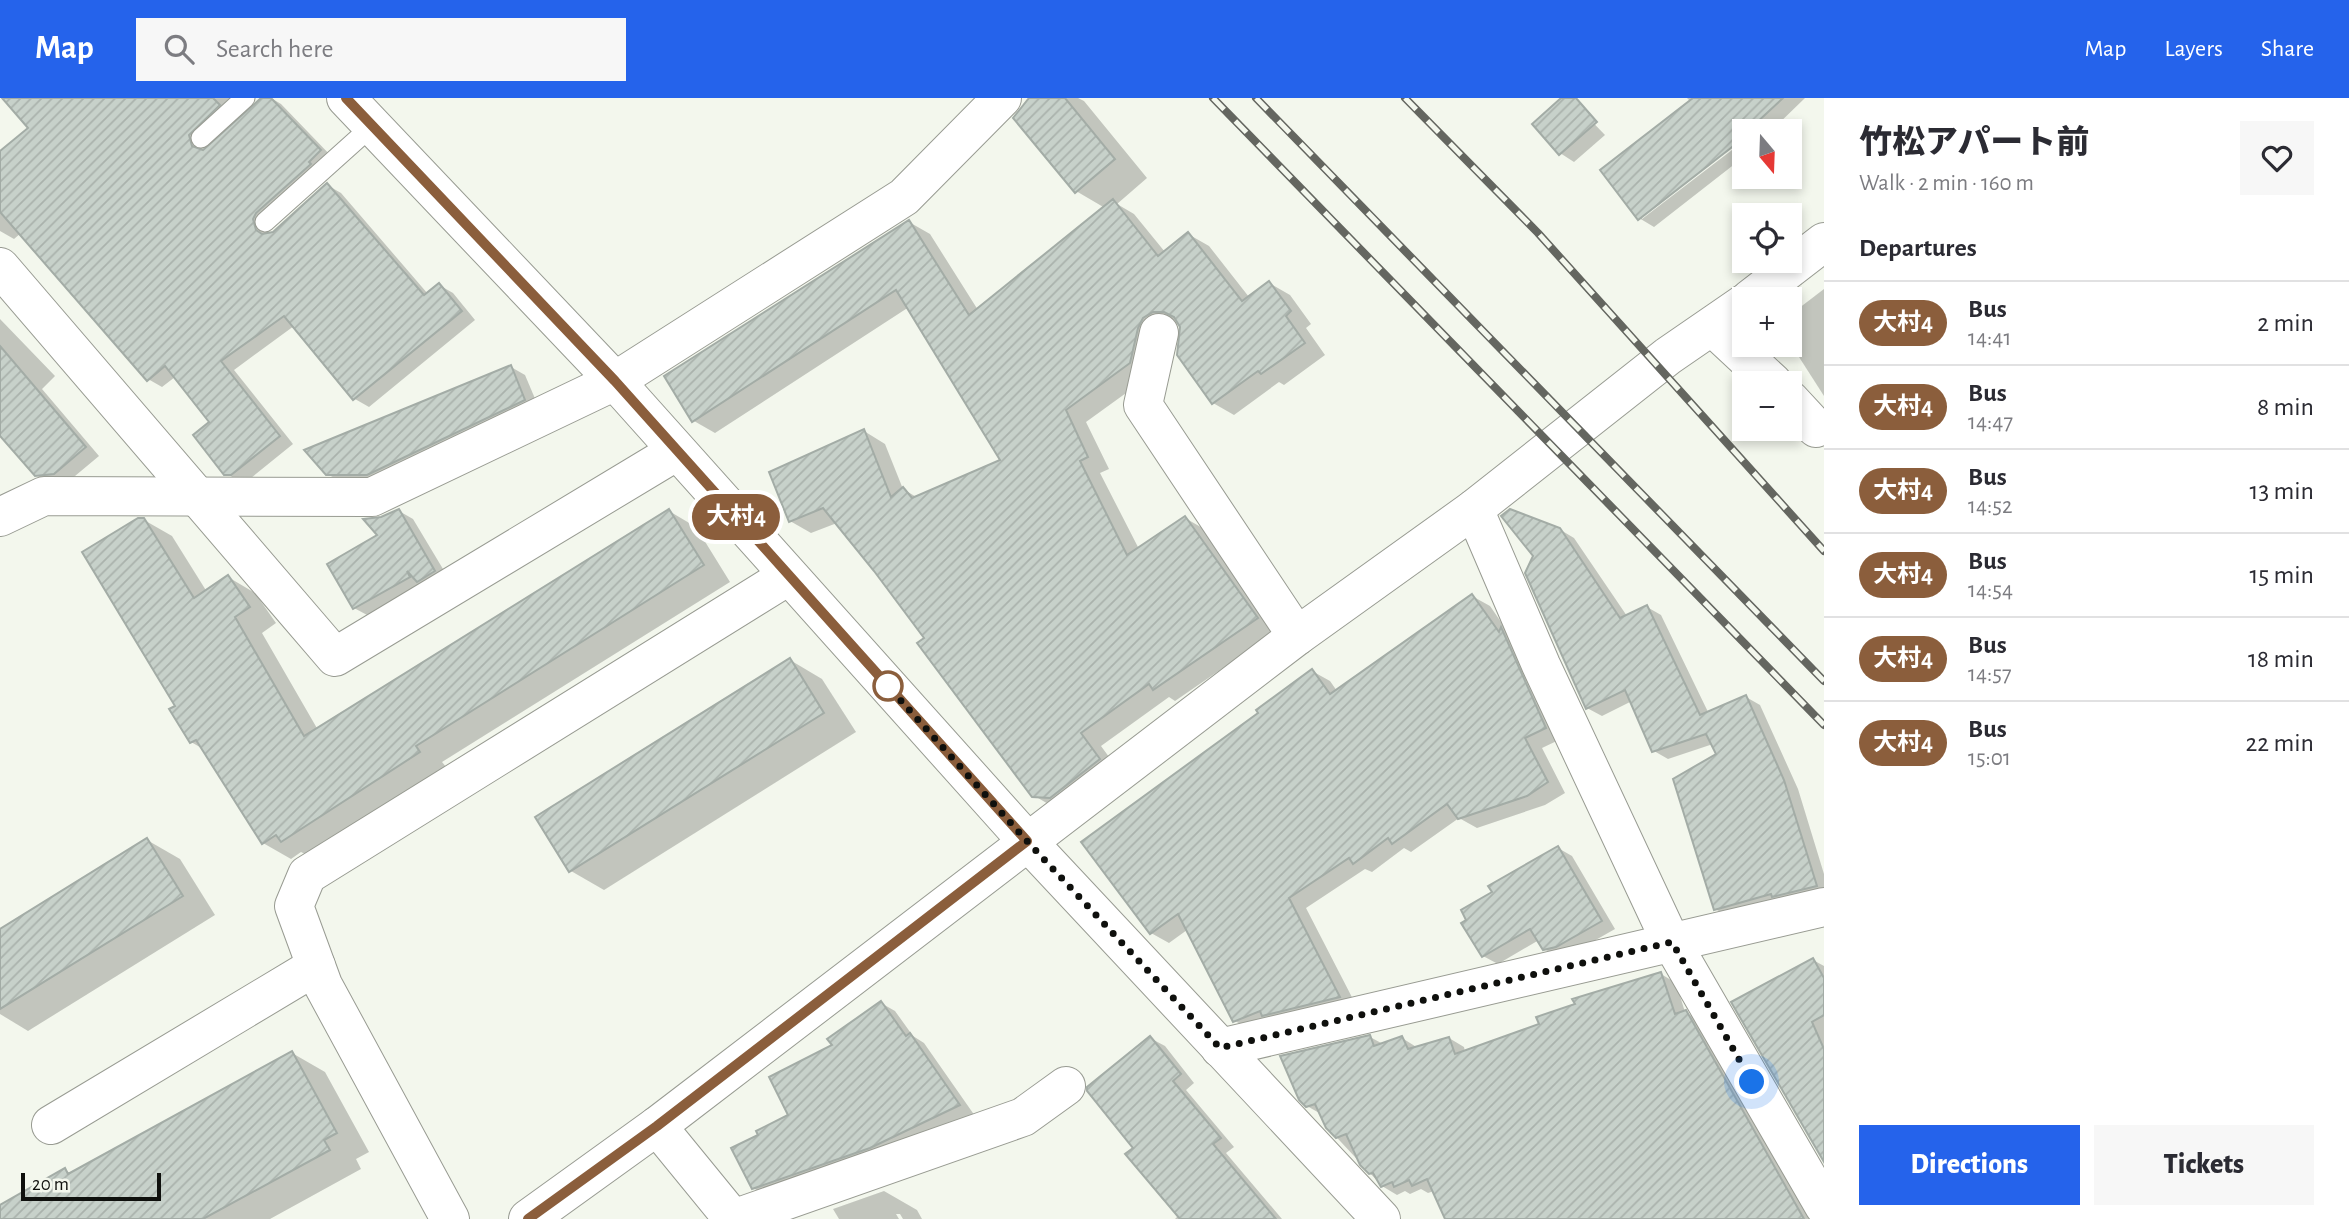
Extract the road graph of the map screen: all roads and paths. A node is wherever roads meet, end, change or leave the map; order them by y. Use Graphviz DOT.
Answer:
graph roads {
  1 [pos="245,98"];
  2 [pos="346,98"];
  3 [pos="1002,98"];
  4 [pos="372,126"];
  5 [pos="201,138"];
  6 [pos="265,222"];
  7 [pos="1824,242"];
  8 [pos="0,267"];
  9 [pos="1766,287"];
  10 [pos="1732,313"];
  11 [pos="1714,328"];
  12 [pos="1159,333"];
  13 [pos="1760,371"];
  14 [pos="615,381"];
  15 [pos="1802,413"];
  16 [pos="1816,428"];
  17 [pos="677,451"];
  18 [pos="197,497"];
  19 [pos="1474,509"];
  20 [pos="0,516"];
  21 [pos="788,576"];
  22 [pos="1297,636"];
  23 [pos="1027,841"];
  24 [pos="1824,907"];
  25 [pos="1672,942"];
  26 [pos="316,966"];
  27 [pos="1220,1048"];
  28 [pos="1066,1086"];
  29 [pos="51,1125"];
  30 [pos="657,1126"];
  31 [pos="1824,1206"];
  32 [pos="450,1219"];
  33 [pos="528,1219"];
  34 [pos="733,1219"];
  35 [pos="1381,1219"];
  1 -- 5 [label="lane"];
  2 -- 4 [label="street"];
  3 -- 14 [label="street"];
  4 -- 6 [label="lane"];
  4 -- 14 [label="street"];
  7 -- 9 [label="street"];
  8 -- 18 [label="street"];
  10 -- 11 [label="street"];
  11 -- 13 [label="street"];
  11 -- 19 [label="street"];
  12 -- 22 [label="street"];
  14 -- 17 [label="street"];
  14 -- 18 [label="street"];
  15 -- 16 [label="street"];
  17 -- 18 [label="street"];
  17 -- 21 [label="street"];
  18 -- 20 [label="street"];
  19 -- 22 [label="street"];
  19 -- 25 [label="street"];
  21 -- 23 [label="street"];
  21 -- 26 [label="street"];
  22 -- 23 [label="street"];
  23 -- 27 [label="street"];
  23 -- 30 [label="street"];
  24 -- 25 [label="street"];
  25 -- 27 [label="street"];
  25 -- 31 [label="street"];
  26 -- 29 [label="street"];
  26 -- 32 [label="street"];
  27 -- 35 [label="street"];
  28 -- 34 [label="street"];
  30 -- 33 [label="street"];
  30 -- 34 [label="street"];
}
